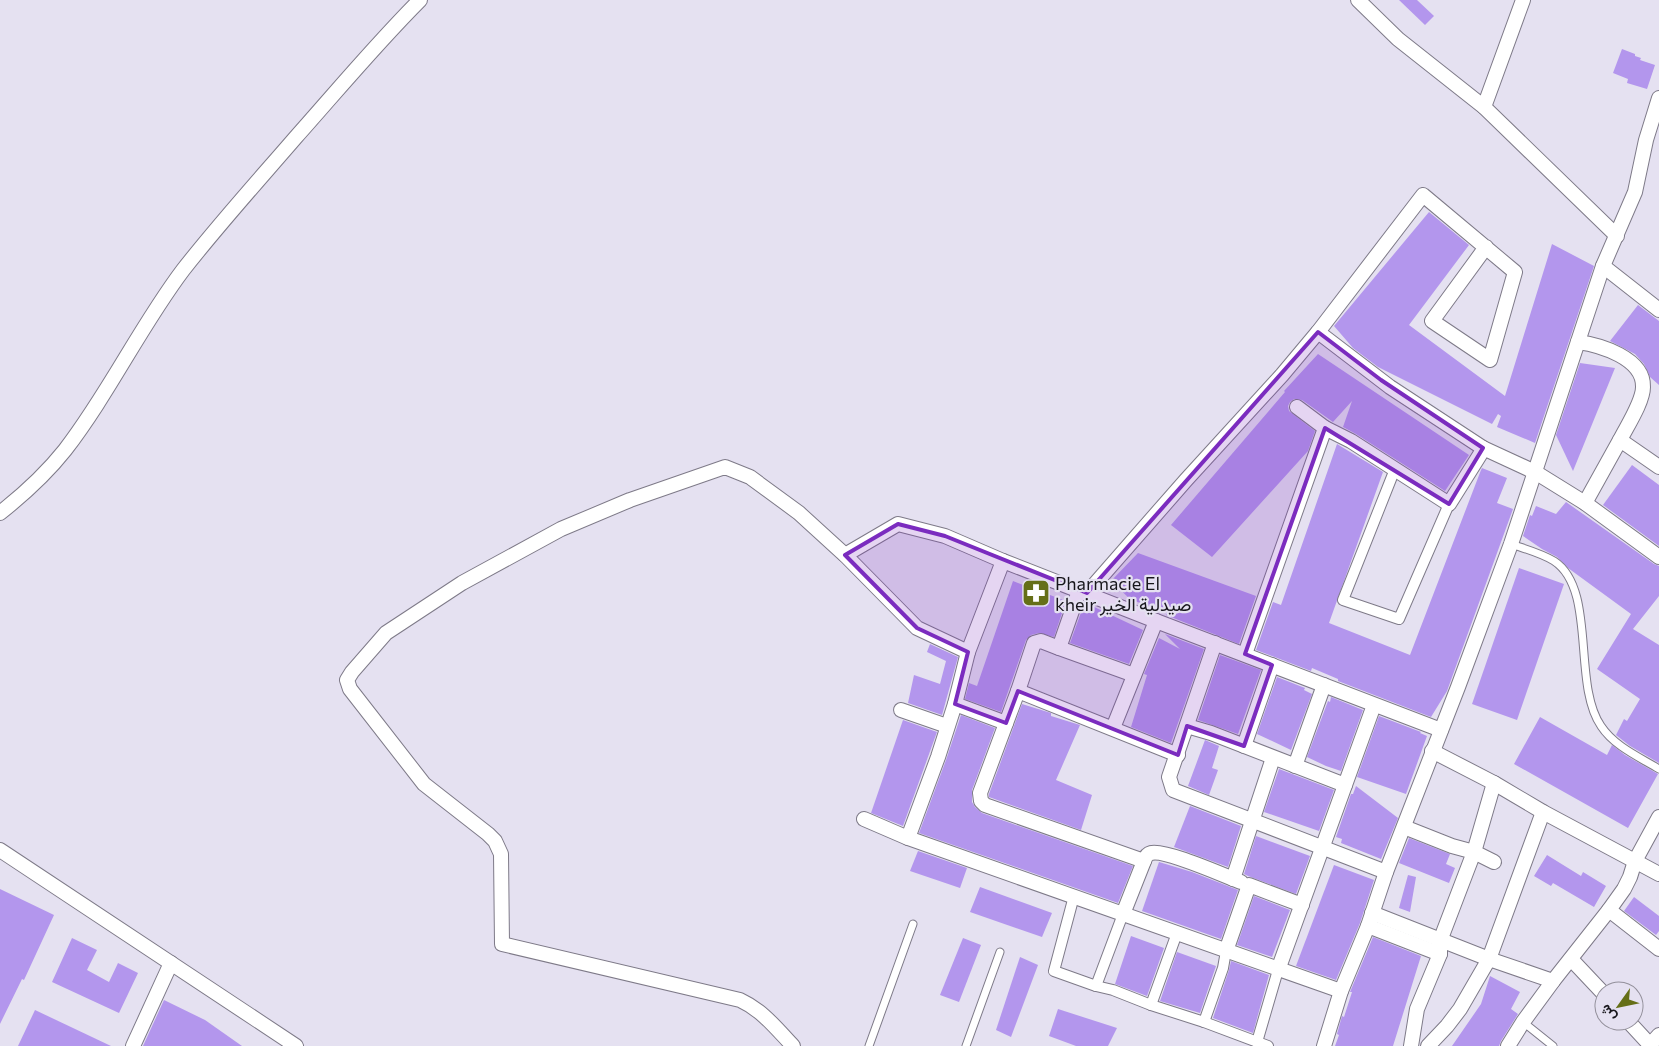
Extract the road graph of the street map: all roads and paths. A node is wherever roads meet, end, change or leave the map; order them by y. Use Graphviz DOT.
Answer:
graph roads {
  1 [pos="420,0"];
  2 [pos="1358,0"];
  3 [pos="1523,0"];
  4 [pos="1659,98"];
  5 [pos="1484,107"];
  6 [pos="1617,236"];
  7 [pos="1486,247"];
  8 [pos="1603,266"];
  9 [pos="1659,310"];
  10 [pos="1318,332"];
  11 [pos="1578,342"];
  12 [pos="1297,408"];
  13 [pos="1325,428"];
  14 [pos="1620,440"];
  15 [pos="1483,448"];
  16 [pos="1659,467"];
  17 [pos="1395,469"];
  18 [pos="1535,472"];
  19 [pos="1586,503"];
  20 [pos="1449,504"];
  21 [pos="0,513"];
  22 [pos="1511,544"];
  23 [pos="846,555"];
  24 [pos="1659,556"];
  25 [pos="1003,560"];
  26 [pos="1083,592"];
  27 [pos="1156,621"];
  28 [pos="1215,643"];
  29 [pos="1059,648"];
  30 [pos="968,652"];
  31 [pos="1245,654"];
  32 [pos="1272,665"];
  33 [pos="1134,675"];
  34 [pos="1324,685"];
  35 [pos="1018,691"];
  36 [pos="955,704"];
  37 [pos="1374,705"];
  38 [pos="901,710"];
  39 [pos="1006,723"];
  40 [pos="947,726"];
  41 [pos="1187,726"];
  42 [pos="1114,728"];
  43 [pos="1441,730"];
  44 [pos="1244,746"];
  45 [pos="1432,751"];
  46 [pos="1178,755"];
  47 [pos="1273,758"];
  48 [pos="1295,766"];
  49 [pos="1659,769"];
  50 [pos="1494,783"];
  51 [pos="1345,786"];
  52 [pos="1543,812"];
  53 [pos="1659,817"];
  54 [pos="864,819"];
  55 [pos="1252,821"];
  56 [pos="1404,827"];
  57 [pos="908,838"];
  58 [pos="1323,848"];
  59 [pos="0,850"];
  60 [pos="1474,852"];
  61 [pos="1635,860"];
  62 [pos="1144,861"];
  63 [pos="1494,862"];
  64 [pos="1386,872"];
  65 [pos="1659,874"];
  66 [pos="1233,879"];
  67 [pos="1248,885"];
  68 [pos="1074,896"];
  69 [pos="1302,905"];
  70 [pos="1609,910"];
  71 [pos="1123,914"];
  72 [pos="1370,919"];
  73 [pos="913,924"];
  74 [pos="1177,933"];
  75 [pos="1440,947"];
  76 [pos="1659,949"];
  77 [pos="1226,951"];
  78 [pos="1000,952"];
  79 [pos="1571,959"];
  80 [pos="1489,960"];
  81 [pos="171,963"];
  82 [pos="1278,970"];
  83 [pos="1553,981"];
  84 [pos="1594,983"];
  85 [pos="1096,986"];
  86 [pos="1341,991"];
  87 [pos="1151,1005"];
  88 [pos="1204,1022"];
  89 [pos="1523,1022"];
  90 [pos="1640,1031"];
  91 [pos="1257,1042"];
  92 [pos="1653,1042"];
  93 [pos="132,1046"];
  94 [pos="296,1046"];
  95 [pos="793,1046"];
  96 [pos="869,1046"];
  97 [pos="966,1046"];
  98 [pos="1268,1046"];
  99 [pos="1324,1046"];
  100 [pos="1411,1046"];
  101 [pos="1428,1046"];
  102 [pos="1508,1046"];
  103 [pos="1553,1046"];
  1 -- 21 [label="street"];
  2 -- 5 [label="street"];
  3 -- 5 [label="street"];
  4 -- 6 [label="street"];
  5 -- 6 [label="street"];
  6 -- 8 [label="street"];
  7 -- 7 [label="street"];
  7 -- 10 [label="street"];
  8 -- 9 [label="street"];
  8 -- 11 [label="street"];
  10 -- 15 [label="street"];
  10 -- 26 [label="street"];
  11 -- 14 [label="street"];
  11 -- 18 [label="street"];
  12 -- 13 [label="street"];
  13 -- 17 [label="street"];
  13 -- 31 [label="street"];
  14 -- 16 [label="street"];
  14 -- 19 [label="street"];
  15 -- 18 [label="street"];
  15 -- 20 [label="street"];
  17 -- 20 [label="street"];
  17 -- 20 [label="street"];
  18 -- 19 [label="street"];
  18 -- 22 [label="street"];
  19 -- 24 [label="street"];
  22 -- 43 [label="street"];
  22 -- 49 [label="lane"];
  23 -- 25 [label="street"];
  23 -- 30 [label="street"];
  23 -- 95 [label="street"];
  25 -- 26 [label="street"];
  25 -- 30 [label="street"];
  26 -- 27 [label="street"];
  26 -- 29 [label="street"];
  27 -- 28 [label="street"];
  27 -- 33 [label="street"];
  28 -- 31 [label="street"];
  28 -- 41 [label="street"];
  29 -- 33 [label="street"];
  29 -- 35 [label="street"];
  30 -- 36 [label="street"];
  31 -- 32 [label="street"];
  32 -- 34 [label="street"];
  32 -- 44 [label="street"];
  33 -- 42 [label="street"];
  34 -- 37 [label="street"];
  34 -- 48 [label="street"];
  35 -- 39 [label="street"];
  35 -- 42 [label="street"];
  36 -- 39 [label="street"];
  36 -- 40 [label="street"];
  37 -- 43 [label="street"];
  37 -- 51 [label="street"];
  38 -- 40 [label="street"];
  39 -- 62 [label="street"];
  40 -- 57 [label="street"];
  41 -- 44 [label="street"];
  41 -- 46 [label="street"];
  42 -- 46 [label="street"];
  43 -- 45 [label="street"];
  44 -- 47 [label="street"];
  45 -- 50 [label="street"];
  45 -- 56 [label="street"];
  46 -- 55 [label="street"];
  47 -- 48 [label="street"];
  47 -- 55 [label="street"];
  48 -- 51 [label="street"];
  50 -- 52 [label="street"];
  50 -- 60 [label="street"];
  51 -- 58 [label="street"];
  52 -- 61 [label="street"];
  52 -- 80 [label="street"];
  53 -- 61 [label="street"];
  54 -- 57 [label="street"];
  55 -- 58 [label="street"];
  55 -- 66 [label="street"];
  56 -- 60 [label="street"];
  56 -- 64 [label="street"];
  57 -- 68 [label="street"];
  58 -- 64 [label="street"];
  58 -- 69 [label="street"];
  59 -- 81 [label="street"];
  60 -- 63 [label="street"];
  60 -- 75 [label="street"];
  61 -- 65 [label="street"];
  61 -- 70 [label="street"];
  62 -- 66 [label="street"];
  62 -- 71 [label="street"];
  64 -- 72 [label="street"];
  66 -- 67 [label="street"];
  67 -- 69 [label="street"];
  67 -- 77 [label="street"];
  68 -- 71 [label="street"];
  68 -- 85 [label="street"];
  69 -- 82 [label="street"];
  70 -- 76 [label="street"];
  70 -- 79 [label="street"];
  71 -- 74 [label="street"];
  71 -- 85 [label="street"];
  72 -- 75 [label="street"];
  72 -- 86 [label="street"];
  73 -- 96 [label="lane"];
  74 -- 77 [label="street"];
  74 -- 87 [label="street"];
  75 -- 80 [label="street"];
  75 -- 100 [label="street"];
  77 -- 82 [label="street"];
  77 -- 88 [label="street"];
  78 -- 97 [label="lane"];
  79 -- 83 [label="street"];
  79 -- 84 [label="street"];
  80 -- 83 [label="street"];
  80 -- 101 [label="street"];
  81 -- 93 [label="street"];
  81 -- 94 [label="street"];
  82 -- 86 [label="street"];
  82 -- 91 [label="street"];
  83 -- 89 [label="street"];
  85 -- 87 [label="street"];
  86 -- 99 [label="street"];
  87 -- 88 [label="street"];
  88 -- 91 [label="street"];
  89 -- 102 [label="street"];
  89 -- 103 [label="lane"];
  90 -- 92 [label="street"];
  91 -- 98 [label="street"];
}
